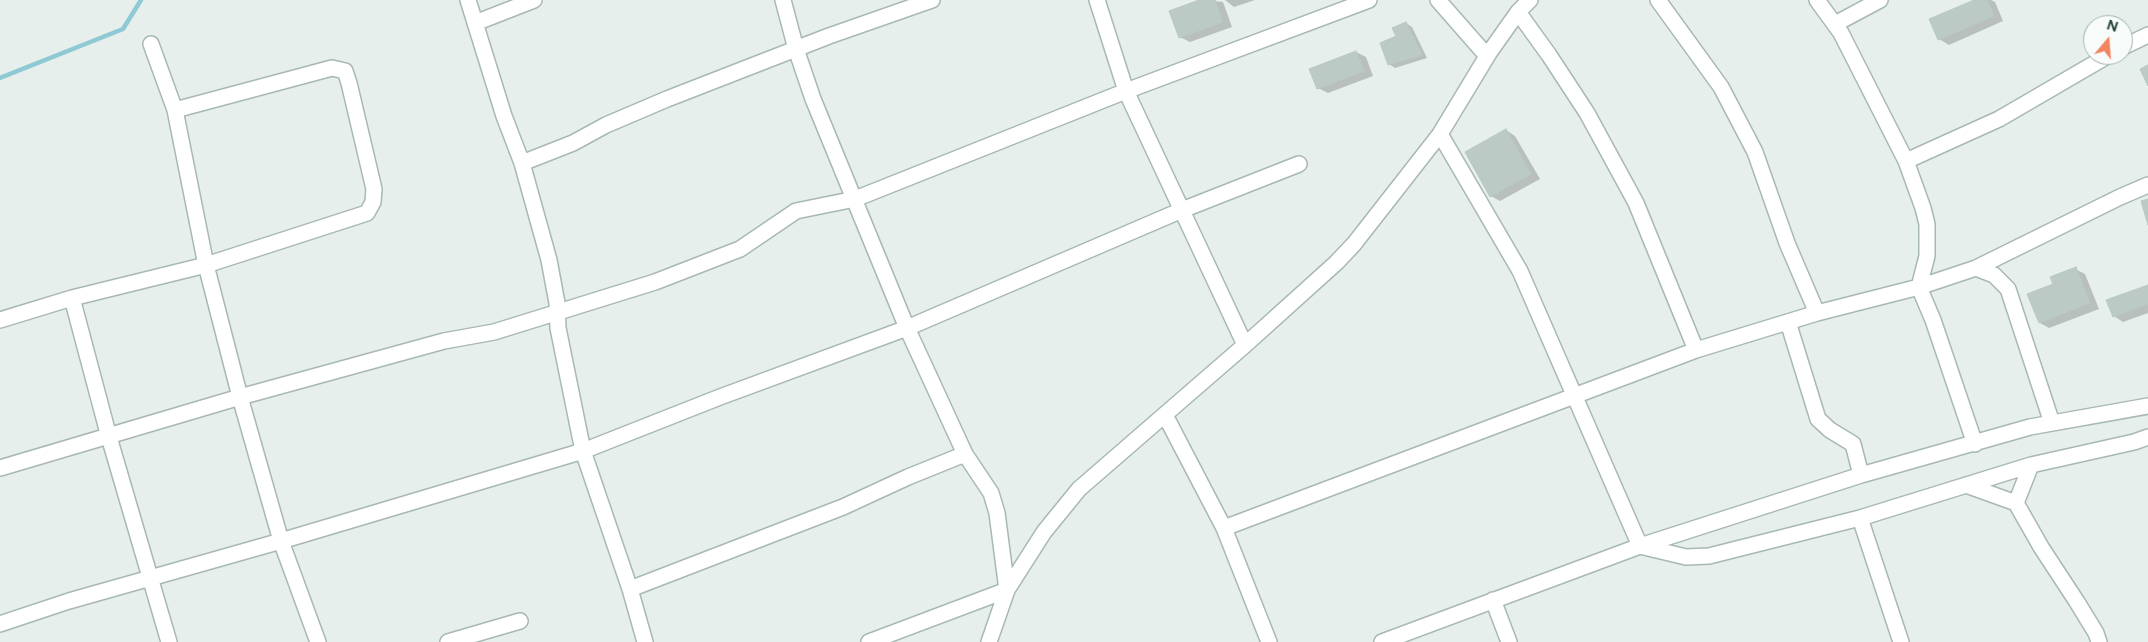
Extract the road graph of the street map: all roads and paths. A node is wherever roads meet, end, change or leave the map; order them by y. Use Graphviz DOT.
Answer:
graph roads {
  1 [pos="468,0"];
  2 [pos="534,0"];
  3 [pos="783,0"];
  4 [pos="932,0"];
  5 [pos="1097,0"];
  6 [pos="1369,0"];
  7 [pos="1438,0"];
  8 [pos="1530,0"];
  9 [pos="1658,0"];
  10 [pos="1817,0"];
  11 [pos="1880,0"];
  12 [pos="1518,12"];
  13 [pos="474,23"];
  14 [pos="1835,24"];
  15 [pos="2148,35"];
  16 [pos="2133,42"];
  17 [pos="151,44"];
  18 [pos="796,49"];
  19 [pos="1487,56"];
  20 [pos="2092,65"];
  21 [pos="1126,91"];
  22 [pos="175,110"];
  23 [pos="1440,134"];
  24 [pos="1906,162"];
  25 [pos="522,163"];
  26 [pos="1299,164"];
  27 [pos="2148,185"];
  28 [pos="855,199"];
  29 [pos="1182,210"];
  30 [pos="206,265"];
  31 [pos="1976,268"];
  32 [pos="1919,287"];
  33 [pos="72,298"];
  34 [pos="557,312"];
  35 [pos="1817,313"];
  36 [pos="0,320"];
  37 [pos="1788,322"];
  38 [pos="906,328"];
  39 [pos="1245,345"];
  40 [pos="1696,350"];
  41 [pos="240,397"];
  42 [pos="1576,397"];
  43 [pos="2148,406"];
  44 [pos="1165,415"];
  45 [pos="2052,423"];
  46 [pos="110,437"];
  47 [pos="2148,437"];
  48 [pos="1975,444"];
  49 [pos="583,451"];
  50 [pos="965,454"];
  51 [pos="2031,464"];
  52 [pos="0,468"];
  53 [pos="1861,475"];
  54 [pos="1966,485"];
  55 [pos="2016,503"];
  56 [pos="1860,518"];
  57 [pos="1224,528"];
  58 [pos="281,541"];
  59 [pos="1640,546"];
  60 [pos="149,578"];
  61 [pos="630,589"];
  62 [pos="1008,590"];
  63 [pos="1493,600"];
  64 [pos="520,621"];
  65 [pos="0,624"];
  66 [pos="169,642"];
  67 [pos="318,642"];
  68 [pos="448,642"];
  69 [pos="645,642"];
  70 [pos="869,642"];
  71 [pos="989,642"];
  72 [pos="1269,642"];
  73 [pos="1382,642"];
  74 [pos="1509,642"];
  75 [pos="1902,642"];
  76 [pos="2099,642"];
  1 -- 13 [label="street"];
  2 -- 13 [label="street"];
  3 -- 18 [label="street"];
  4 -- 18 [label="street"];
  5 -- 21 [label="street"];
  6 -- 21 [label="street"];
  7 -- 19 [label="street"];
  8 -- 12 [label="street"];
  9 -- 35 [label="street"];
  10 -- 14 [label="street"];
  11 -- 14 [label="street"];
  12 -- 19 [label="street"];
  12 -- 40 [label="street"];
  13 -- 25 [label="street"];
  14 -- 24 [label="street"];
  15 -- 16 [label="street"];
  17 -- 22 [label="street"];
  18 -- 25 [label="street"];
  18 -- 28 [label="street"];
  19 -- 23 [label="street"];
  20 -- 24 [label="street"];
  21 -- 28 [label="street"];
  21 -- 29 [label="street"];
  22 -- 30 [label="street"];
  22 -- 30 [label="street"];
  23 -- 39 [label="street"];
  23 -- 42 [label="street"];
  24 -- 32 [label="street"];
  25 -- 34 [label="street"];
  26 -- 29 [label="street"];
  27 -- 31 [label="street"];
  28 -- 34 [label="street"];
  28 -- 38 [label="street"];
  29 -- 38 [label="street"];
  29 -- 39 [label="street"];
  30 -- 33 [label="street"];
  30 -- 41 [label="street"];
  31 -- 32 [label="street"];
  31 -- 45 [label="street"];
  32 -- 35 [label="street"];
  32 -- 48 [label="street"];
  33 -- 36 [label="street"];
  33 -- 46 [label="street"];
  34 -- 41 [label="street"];
  34 -- 49 [label="street"];
  35 -- 37 [label="street"];
  37 -- 40 [label="street"];
  37 -- 53 [label="street"];
  38 -- 49 [label="street"];
  38 -- 50 [label="street"];
  39 -- 44 [label="street"];
  40 -- 42 [label="street"];
  41 -- 46 [label="street"];
  41 -- 58 [label="street"];
  42 -- 57 [label="street"];
  42 -- 59 [label="street"];
  43 -- 45 [label="street"];
  44 -- 57 [label="street"];
  44 -- 62 [label="street"];
  45 -- 48 [label="street"];
  46 -- 52 [label="street"];
  46 -- 60 [label="street"];
  47 -- 51 [label="street"];
  48 -- 53 [label="street"];
  49 -- 58 [label="street"];
  49 -- 61 [label="street"];
  50 -- 61 [label="street"];
  50 -- 62 [label="street"];
  51 -- 54 [label="street"];
  51 -- 55 [label="street"];
  53 -- 59 [label="street"];
  54 -- 55 [label="street"];
  54 -- 56 [label="street"];
  55 -- 76 [label="street"];
  56 -- 59 [label="street"];
  56 -- 75 [label="street"];
  57 -- 72 [label="street"];
  58 -- 60 [label="street"];
  58 -- 67 [label="street"];
  59 -- 63 [label="street"];
  60 -- 65 [label="street"];
  60 -- 66 [label="street"];
  61 -- 69 [label="street"];
  62 -- 70 [label="street"];
  62 -- 71 [label="street"];
  63 -- 73 [label="street"];
  63 -- 74 [label="street"];
  64 -- 68 [label="street"];
}
